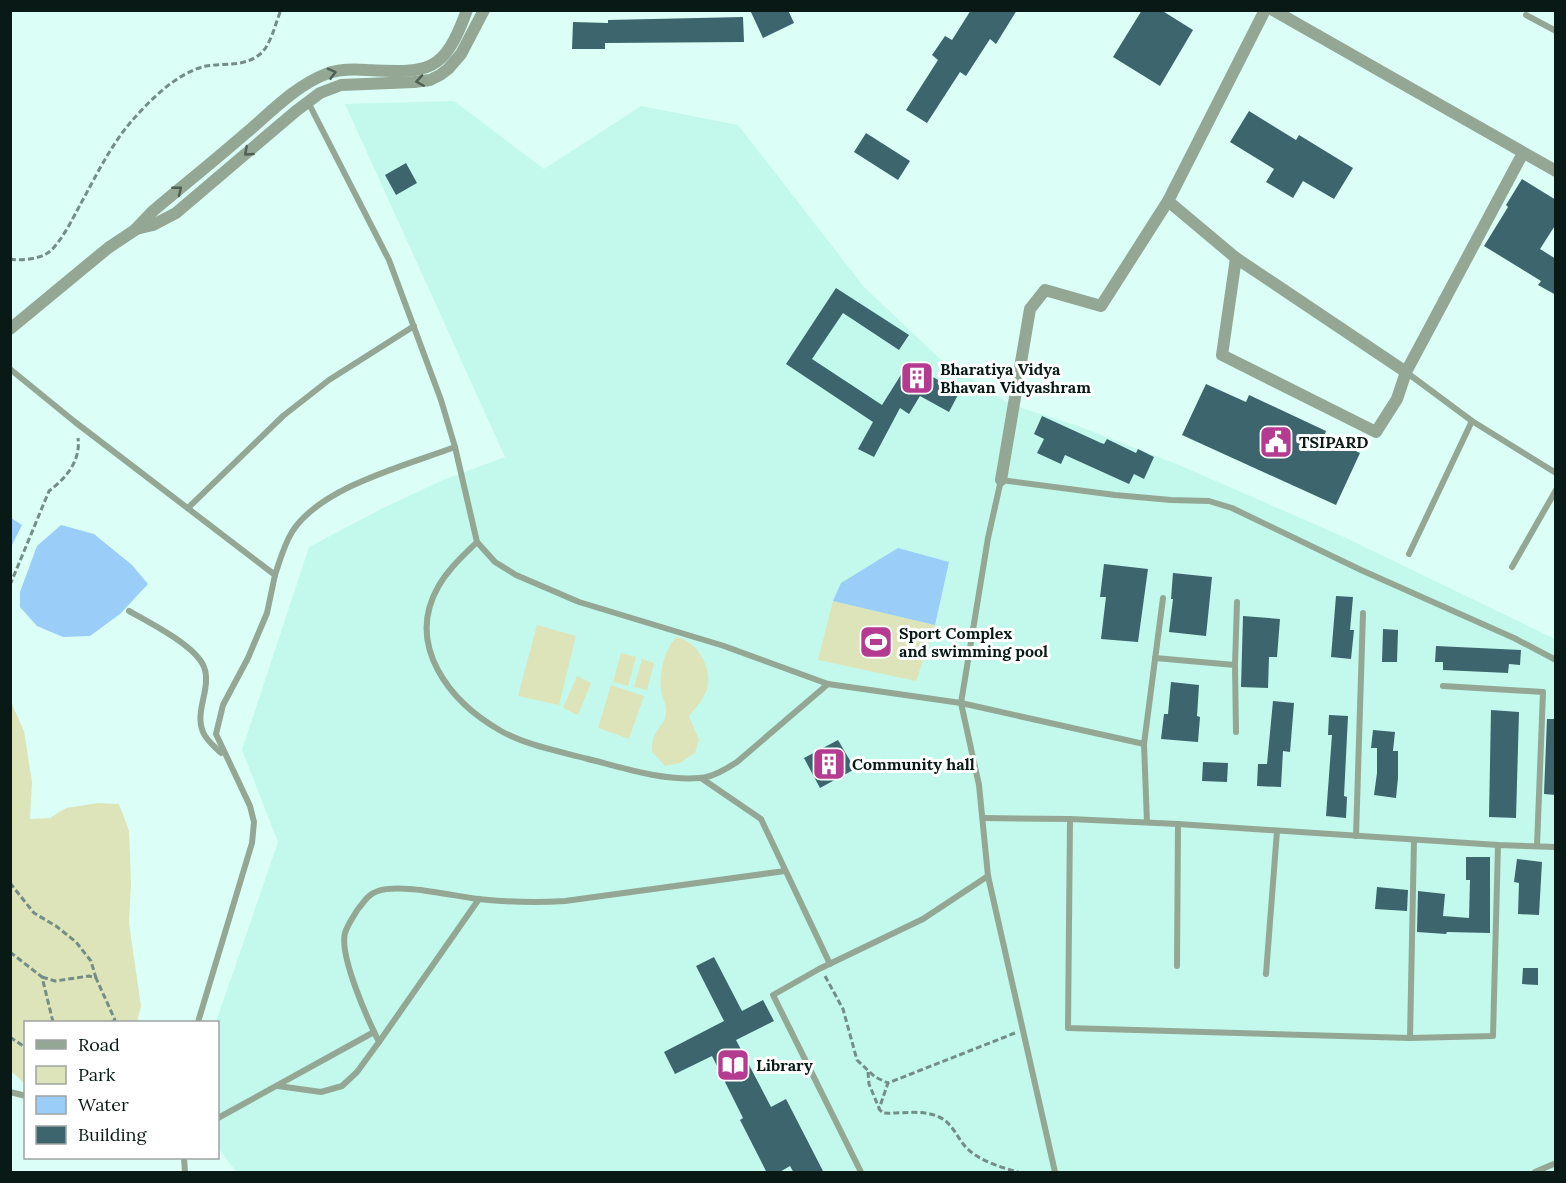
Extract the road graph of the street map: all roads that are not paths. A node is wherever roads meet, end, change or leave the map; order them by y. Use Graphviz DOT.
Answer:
graph roads {
  1 [pos="468,10"];
  2 [pos="484,10"];
  3 [pos="1265,10"];
  4 [pos="1273,10"];
  5 [pos="1526,15"];
  6 [pos="1556,31"];
  7 [pos="444,64"];
  8 [pos="308,101"];
  9 [pos="1523,153"];
  10 [pos="1556,171"];
  11 [pos="1168,201"];
  12 [pos="135,230"];
  13 [pos="1236,258"];
  14 [pos="414,326"];
  15 [pos="10,328"];
  16 [pos="10,369"];
  17 [pos="1406,372"];
  18 [pos="1472,421"];
  19 [pos="454,447"];
  20 [pos="1556,473"];
  21 [pos="1001,480"];
  22 [pos="1556,489"];
  23 [pos="188,508"];
  24 [pos="477,542"];
  25 [pos="1409,554"];
  26 [pos="1512,567"];
  27 [pos="276,575"];
  28 [pos="1163,598"];
  29 [pos="1237,602"];
  30 [pos="129,611"];
  31 [pos="1363,613"];
  32 [pos="1155,658"];
  33 [pos="1556,660"];
  34 [pos="1235,665"];
  35 [pos="828,684"];
  36 [pos="1443,686"];
  37 [pos="961,703"];
  38 [pos="1236,732"];
  39 [pos="1144,744"];
  40 [pos="225,756"];
  41 [pos="701,778"];
  42 [pos="983,818"];
  43 [pos="1070,819"];
  44 [pos="1147,822"];
  45 [pos="1178,824"];
  46 [pos="1277,831"];
  47 [pos="1356,836"];
  48 [pos="1414,840"];
  49 [pos="1498,845"];
  50 [pos="1537,846"];
  51 [pos="1556,847"];
  52 [pos="786,871"];
  53 [pos="988,876"];
  54 [pos="479,899"];
  55 [pos="830,964"];
  56 [pos="1177,966"];
  57 [pos="1266,974"];
  58 [pos="199,1021"];
  59 [pos="374,1032"];
  60 [pos="1410,1038"];
  61 [pos="380,1042"];
  62 [pos="278,1086"];
  63 [pos="219,1117"];
  64 [pos="1556,1163"];
  65 [pos="861,1173"];
  66 [pos="1055,1173"];
  67 [pos="1535,1173"];
  1 -- 7 [label="street"];
  2 -- 7 [label="street"];
  3 -- 11 [label="street"];
  4 -- 9 [label="street"];
  5 -- 6 [label="lane"];
  7 -- 8 [label="street, one-way"];
  12 -- 7 [label="street, one-way"];
  8 -- 12 [label="street, one-way"];
  8 -- 14 [label="lane"];
  9 -- 10 [label="street"];
  9 -- 17 [label="street"];
  11 -- 13 [label="street"];
  11 -- 21 [label="street"];
  12 -- 15 [label="street"];
  13 -- 17 [label="street"];
  13 -- 17 [label="street"];
  14 -- 19 [label="lane"];
  14 -- 23 [label="lane"];
  16 -- 23 [label="lane"];
  17 -- 18 [label="lane"];
  18 -- 20 [label="lane"];
  18 -- 25 [label="lane"];
  19 -- 24 [label="lane"];
  19 -- 27 [label="lane"];
  21 -- 33 [label="lane"];
  21 -- 37 [label="lane"];
  22 -- 26 [label="lane"];
  23 -- 27 [label="lane"];
  24 -- 35 [label="lane"];
  24 -- 41 [label="lane"];
  27 -- 40 [label="lane"];
  28 -- 32 [label="lane"];
  29 -- 34 [label="lane"];
  30 -- 40 [label="lane"];
  31 -- 47 [label="lane"];
  32 -- 34 [label="lane"];
  32 -- 39 [label="lane"];
  34 -- 38 [label="lane"];
  35 -- 37 [label="lane"];
  35 -- 41 [label="lane"];
  36 -- 50 [label="lane"];
  37 -- 39 [label="lane"];
  37 -- 42 [label="lane"];
  39 -- 44 [label="lane"];
  40 -- 58 [label="lane"];
  41 -- 52 [label="lane"];
  42 -- 43 [label="lane"];
  42 -- 53 [label="lane"];
  43 -- 44 [label="lane"];
  43 -- 60 [label="lane"];
  44 -- 45 [label="lane"];
  45 -- 46 [label="lane"];
  45 -- 56 [label="lane"];
  46 -- 47 [label="lane"];
  46 -- 57 [label="lane"];
  47 -- 48 [label="lane"];
  48 -- 49 [label="lane"];
  48 -- 60 [label="lane"];
  49 -- 50 [label="lane"];
  49 -- 60 [label="lane"];
  50 -- 51 [label="lane"];
  52 -- 54 [label="lane"];
  52 -- 55 [label="lane"];
  53 -- 55 [label="lane"];
  53 -- 66 [label="lane"];
  54 -- 59 [label="lane"];
  54 -- 61 [label="lane"];
  55 -- 65 [label="lane"];
  59 -- 61 [label="lane"];
  59 -- 62 [label="lane"];
  61 -- 62 [label="lane"];
  62 -- 63 [label="lane"];
  64 -- 67 [label="lane"];
}
